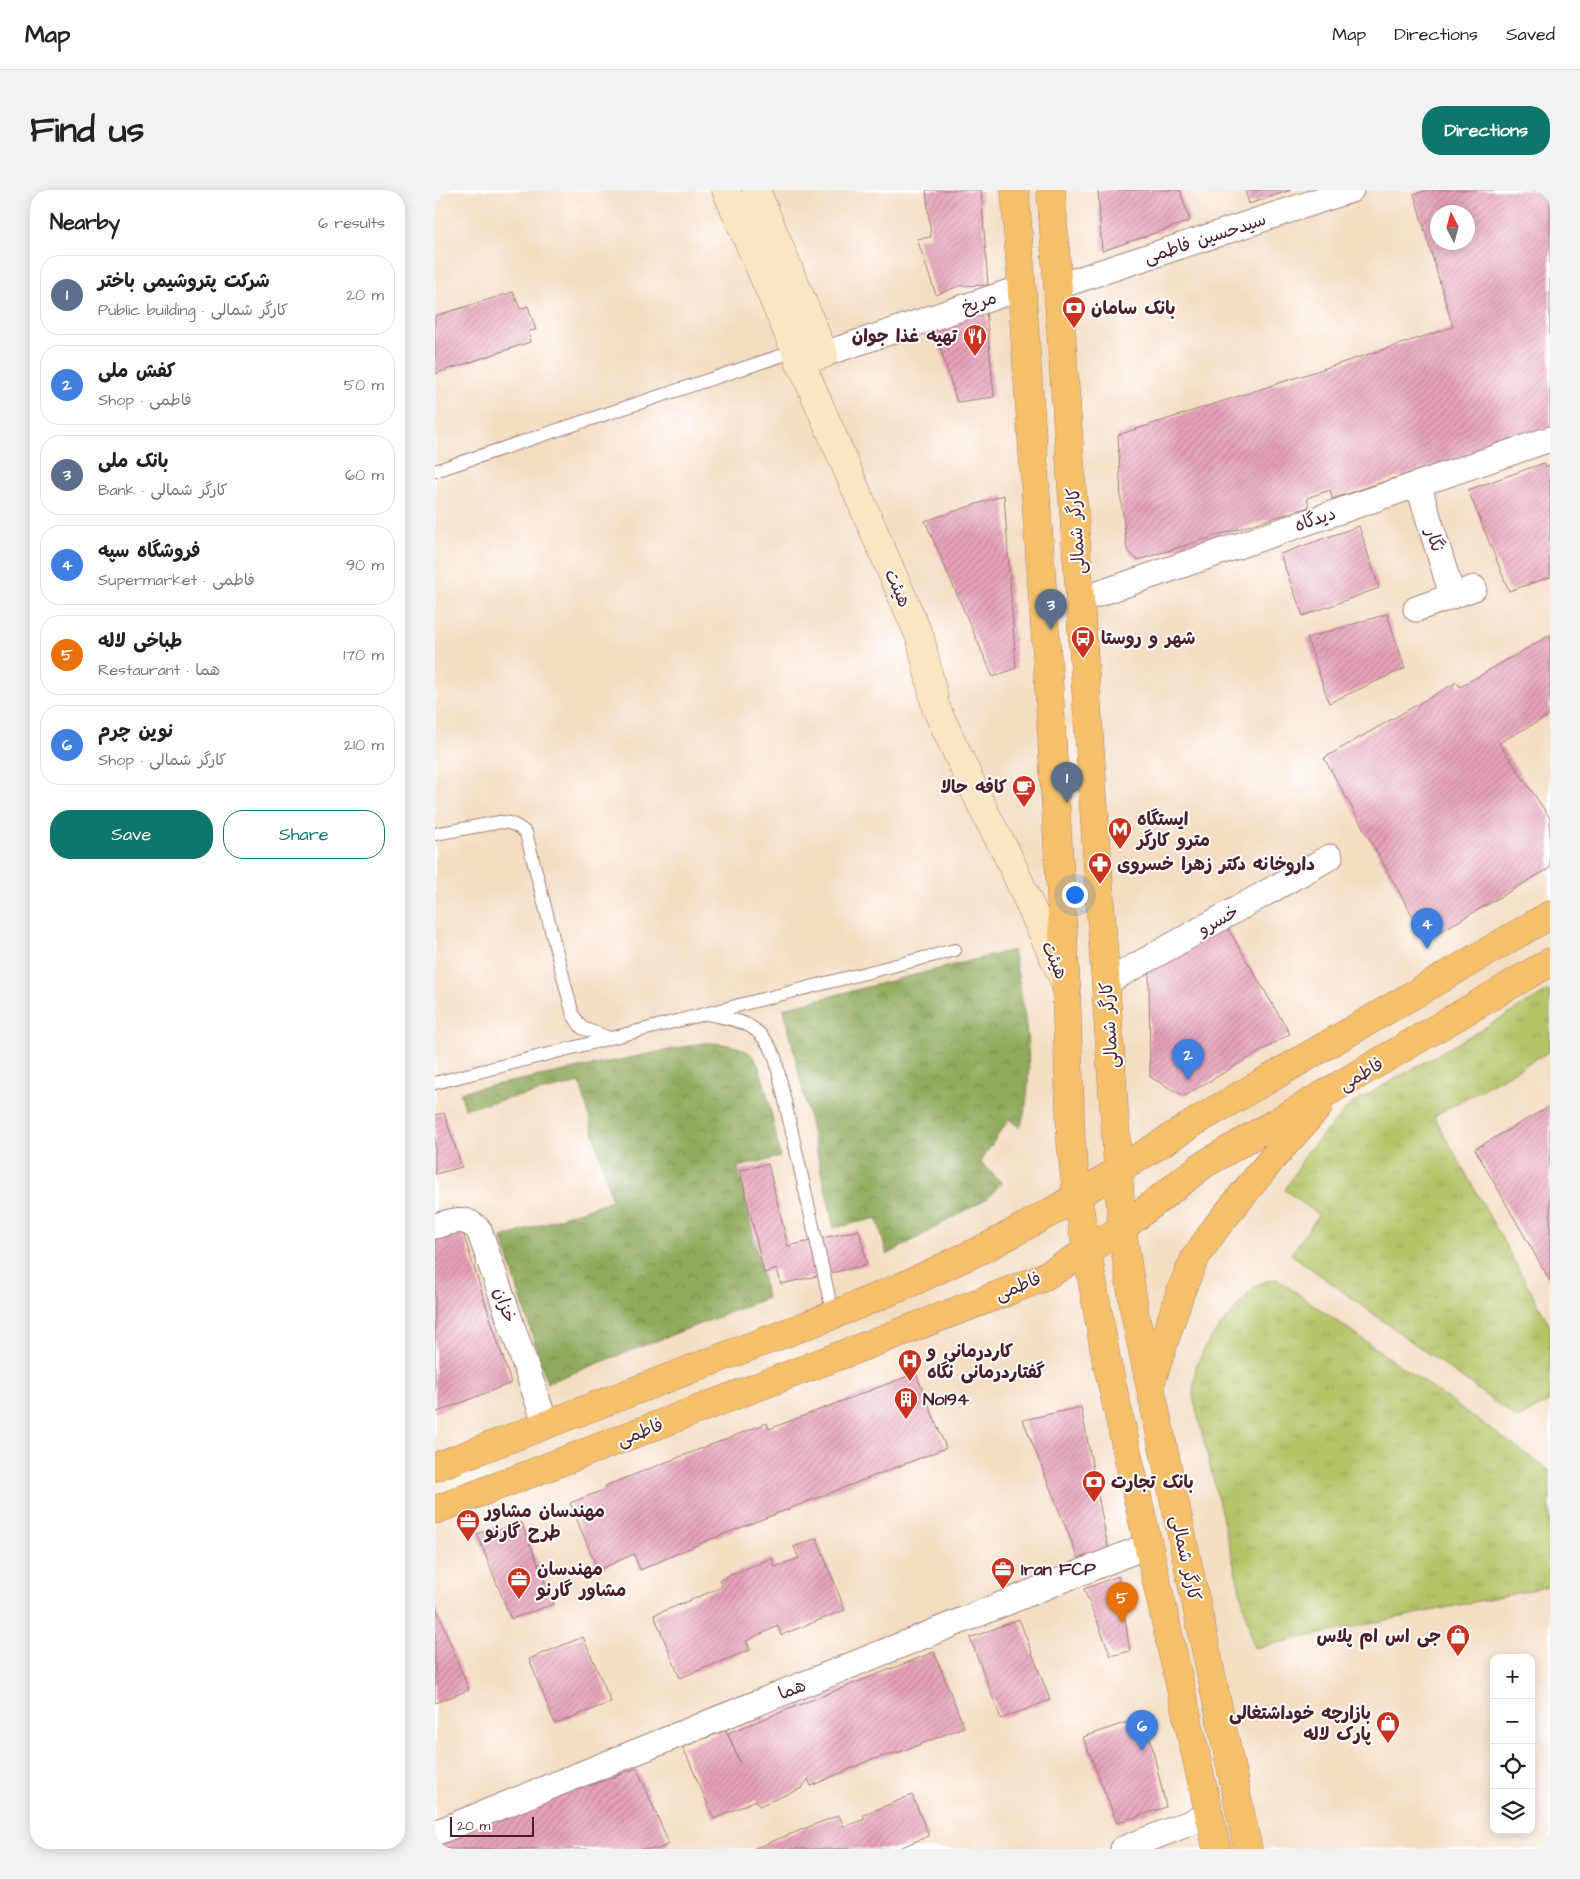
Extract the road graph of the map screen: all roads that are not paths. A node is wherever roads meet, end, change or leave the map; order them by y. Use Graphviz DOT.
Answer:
graph roads {
  1 [pos="726,190"];
  2 [pos="756,190"];
  3 [pos="1015,190"];
  4 [pos="1051,190"];
  5 [pos="1351,190"];
  6 [pos="1059,286"];
  7 [pos="1021,288"];
  8 [pos="806,356"];
  9 [pos="1550,439"];
  10 [pos="435,471"];
  11 [pos="1417,484"];
  12 [pos="1081,600"];
  13 [pos="1416,609"];
  14 [pos="1086,686"];
  15 [pos="1049,688"];
  16 [pos="435,834"];
  17 [pos="1330,857"];
  18 [pos="1550,915"];
  19 [pos="955,950"];
  20 [pos="1550,962"];
  21 [pos="1107,982"];
  22 [pos="1066,986"];
  23 [pos="705,1014"];
  24 [pos="610,1038"];
  25 [pos="435,1083"];
  26 [pos="1334,1089"];
  27 [pos="1118,1169"];
  28 [pos="1077,1195"];
  29 [pos="435,1226"];
  30 [pos="1122,1228"];
  31 [pos="1086,1252"];
  32 [pos="833,1315"];
  33 [pos="1150,1386"];
  34 [pos="546,1425"];
  35 [pos="435,1467"];
  36 [pos="435,1510"];
  37 [pos="1181,1534"];
  38 [pos="1149,1544"];
  39 [pos="1238,1804"];
  40 [pos="1210,1815"];
  41 [pos="435,1833"];
  42 [pos="1123,1849"];
  43 [pos="1217,1849"];
  44 [pos="1248,1849"];
  1 -- 8 [label="street, هیئت"];
  2 -- 8 [label="street, هیئت"];
  3 -- 7 [label="main road, کارگر شمالی"];
  4 -- 6 [label="main road, کارگر شمالی"];
  5 -- 6 [label="street, سیدحسین فاطمی"];
  6 -- 12 [label="main road, کارگر شمالی"];
  7 -- 8 [label="street, مریخ"];
  7 -- 15 [label="main road, کارگر شمالی"];
  8 -- 10 [label="lane"];
  8 -- 22 [label="street, هیئت"];
  9 -- 11 [label="street, دیدگاه"];
  11 -- 12 [label="street, دیدگاه"];
  11 -- 13 [label="street, نگار"];
  12 -- 14 [label="main road, کارگر شمالی"];
  14 -- 15 [label="main road"];
  14 -- 21 [label="main road, کارگر شمالی"];
  15 -- 22 [label="main road, کارگر شمالی"];
  16 -- 24 [label="lane"];
  17 -- 21 [label="street, خسرو"];
  18 -- 27 [label="main road"];
  19 -- 23 [label="lane"];
  20 -- 26 [label="main road, فاطمی"];
  21 -- 27 [label="main road, کارگر شمالی"];
  22 -- 28 [label="main road, کارگر شمالی"];
  23 -- 24 [label="lane"];
  23 -- 32 [label="lane"];
  24 -- 25 [label="lane"];
  26 -- 30 [label="main road, فاطمی"];
  26 -- 33 [label="main road"];
  27 -- 28 [label="main road"];
  27 -- 30 [label="main road, کارگر شمالی"];
  28 -- 31 [label="main road, کارگر شمالی"];
  28 -- 32 [label="main road"];
  29 -- 34 [label="street, خزان"];
  30 -- 31 [label="main road, فاطمی"];
  30 -- 33 [label="main road, کارگر شمالی"];
  31 -- 36 [label="main road, فاطمی"];
  31 -- 38 [label="main road, کارگر شمالی"];
  32 -- 34 [label="main road"];
  33 -- 37 [label="main road, کارگر شمالی"];
  34 -- 35 [label="main road"];
  37 -- 38 [label="main road"];
  37 -- 39 [label="main road, کارگر شمالی"];
  38 -- 40 [label="main road, کارگر شمالی"];
  38 -- 41 [label="street, هما"];
  39 -- 40 [label="main road"];
  39 -- 44 [label="main road, کارگر شمالی"];
  40 -- 42 [label="street"];
  40 -- 43 [label="main road, کارگر شمالی"];
}
